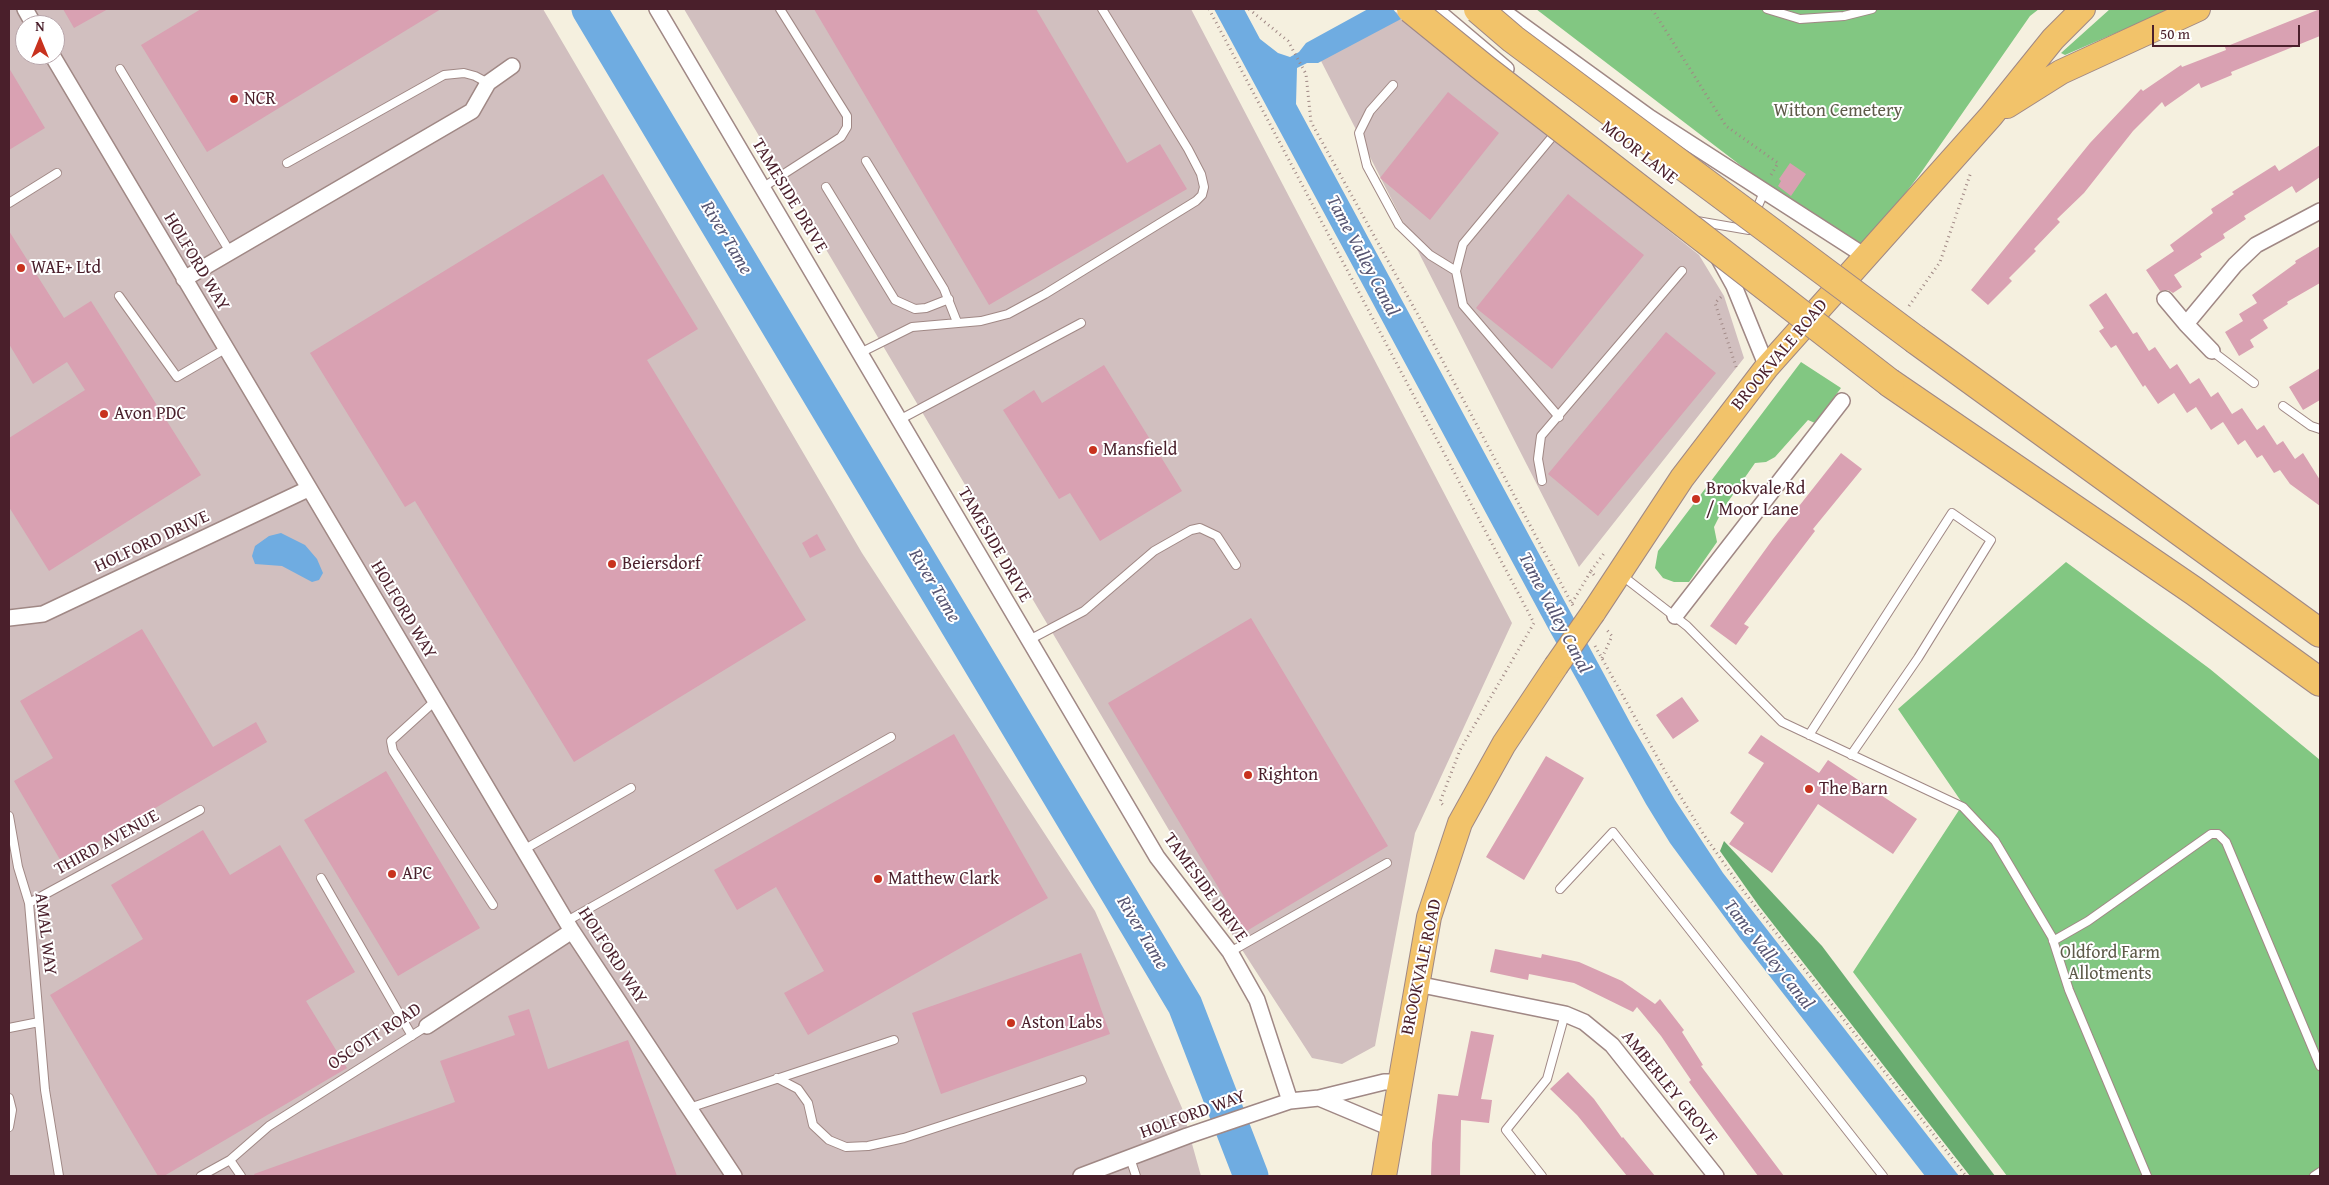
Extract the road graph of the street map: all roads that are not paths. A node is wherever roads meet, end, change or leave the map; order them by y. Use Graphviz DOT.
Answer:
graph roads {
  1 [pos="657,9"];
  2 [pos="780,9"];
  3 [pos="1102,9"];
  4 [pos="1411,9"];
  5 [pos="1435,9"];
  6 [pos="1478,9"];
  7 [pos="1500,9"];
  8 [pos="1767,9"];
  9 [pos="1872,9"];
  10 [pos="2083,9"];
  11 [pos="2198,9"];
  12 [pos="58,65"];
  13 [pos="512,66"];
  14 [pos="120,69"];
  15 [pos="488,83"];
  16 [pos="1393,85"];
  17 [pos="1991,116"];
  18 [pos="1566,120"];
  19 [pos="866,161"];
  20 [pos="287,163"];
  21 [pos="57,172"];
  22 [pos="826,187"];
  23 [pos="762,188"];
  24 [pos="1764,192"];
  25 [pos="9,203"];
  26 [pos="2320,211"];
  27 [pos="1697,221"];
  28 [pos="230,252"];
  29 [pos="1865,256"];
  30 [pos="1456,271"];
  31 [pos="1682,271"];
  32 [pos="184,278"];
  33 [pos="119,296"];
  34 [pos="949,299"];
  35 [pos="2165,299"];
  36 [pos="958,322"];
  37 [pos="1081,323"];
  38 [pos="2186,324"];
  39 [pos="225,349"];
  40 [pos="2212,351"];
  41 [pos="860,353"];
  42 [pos="1767,367"];
  43 [pos="2254,383"];
  44 [pos="1842,401"];
  45 [pos="2283,406"];
  46 [pos="1559,417"];
  47 [pos="899,420"];
  48 [pos="2320,429"];
  49 [pos="1542,481"];
  50 [pos="308,489"];
  51 [pos="1236,565"];
  52 [pos="1613,582"];
  53 [pos="1675,616"];
  54 [pos="9,618"];
  55 [pos="2320,632"];
  56 [pos="1029,640"];
  57 [pos="2320,682"];
  58 [pos="435,701"];
  59 [pos="1809,735"];
  60 [pos="891,737"];
  61 [pos="1851,755"];
  62 [pos="631,788"];
  63 [pos="200,810"];
  64 [pos="9,816"];
  65 [pos="525,849"];
  66 [pos="1387,863"];
  67 [pos="321,878"];
  68 [pos="1560,889"];
  69 [pos="29,903"];
  70 [pos="493,905"];
  71 [pos="569,926"];
  72 [pos="2053,941"];
  73 [pos="1230,952"];
  74 [pos="1417,984"];
  75 [pos="1566,1014"];
  76 [pos="40,1022"];
  77 [pos="426,1026"];
  78 [pos="9,1028"];
  79 [pos="412,1036"];
  80 [pos="894,1040"];
  81 [pos="2320,1066"];
  82 [pos="777,1078"];
  83 [pos="1082,1080"];
  84 [pos="1400,1082"];
  85 [pos="9,1098"];
  86 [pos="1319,1098"];
  87 [pos="1290,1101"];
  88 [pos="689,1108"];
  89 [pos="9,1127"];
  90 [pos="1393,1129"];
  91 [pos="1130,1158"];
  92 [pos="230,1160"];
  93 [pos="2320,1172"];
  94 [pos="59,1176"];
  95 [pos="201,1176"];
  96 [pos="242,1176"];
  97 [pos="734,1176"];
  98 [pos="1081,1176"];
  99 [pos="1136,1176"];
  100 [pos="1384,1176"];
  101 [pos="1542,1176"];
  102 [pos="1716,1176"];
  103 [pos="1883,1176"];
  104 [pos="2147,1176"];
  105 [pos="2314,1176"];
  1 -- 23 [label="street, TAMESIDE DRIVE"];
  2 -- 23 [label="lane"];
  3 -- 36 [label="lane"];
  4 -- 57 [label="highway, bridge"];
  5 -- 18 [label="street, MOOR LANE"];
  6 -- 55 [label="highway, bridge"];
  7 -- 24 [label="street, MOOR LANE"];
  8 -- 9 [label="lane"];
  10 -- 17 [label="main road, BROOKVALE ROAD"];
  11 -- 17 [label="main road, BROOKVALE ROAD"];
  12 -- 32 [label="street, HOLFORD WAY"];
  13 -- 15 [label="street"];
  14 -- 28 [label="lane"];
  15 -- 20 [label="lane"];
  15 -- 28 [label="street"];
  16 -- 30 [label="lane"];
  17 -- 29 [label="main road, BROOKVALE ROAD"];
  18 -- 27 [label="street, MOOR LANE"];
  18 -- 30 [label="lane"];
  19 -- 34 [label="lane"];
  21 -- 25 [label="lane"];
  22 -- 34 [label="lane"];
  23 -- 41 [label="street, TAMESIDE DRIVE"];
  24 -- 27 [label="lane"];
  24 -- 29 [label="street, MOOR LANE"];
  26 -- 38 [label="street"];
  27 -- 42 [label="street, MOOR LANE"];
  28 -- 32 [label="street"];
  29 -- 42 [label="main road, BROOKVALE ROAD"];
  30 -- 46 [label="lane"];
  31 -- 46 [label="lane"];
  32 -- 39 [label="street, HOLFORD WAY"];
  33 -- 39 [label="lane"];
  34 -- 36 [label="lane"];
  35 -- 38 [label="street"];
  36 -- 41 [label="lane"];
  37 -- 47 [label="lane"];
  38 -- 40 [label="street"];
  39 -- 50 [label="street, HOLFORD WAY"];
  40 -- 43 [label="lane"];
  41 -- 47 [label="street, TAMESIDE DRIVE"];
  42 -- 52 [label="main road, BROOKVALE ROAD"];
  44 -- 53 [label="street"];
  45 -- 48 [label="lane"];
  46 -- 49 [label="lane"];
  47 -- 56 [label="street, TAMESIDE DRIVE"];
  50 -- 54 [label="street, HOLFORD DRIVE"];
  50 -- 58 [label="street, HOLFORD WAY"];
  51 -- 56 [label="lane"];
  52 -- 53 [label="lane"];
  52 -- 74 [label="main road, BROOKVALE ROAD, bridge"];
  53 -- 59 [label="lane"];
  56 -- 73 [label="street, TAMESIDE DRIVE"];
  58 -- 65 [label="street, HOLFORD WAY"];
  58 -- 70 [label="lane"];
  59 -- 61 [label="lane"];
  59 -- 61 [label="lane"];
  60 -- 71 [label="lane"];
  61 -- 72 [label="lane"];
  62 -- 65 [label="lane"];
  63 -- 69 [label="lane, THIRD AVENUE"];
  64 -- 69 [label="lane, AMAL WAY"];
  65 -- 71 [label="street, HOLFORD WAY"];
  66 -- 73 [label="lane"];
  67 -- 79 [label="lane"];
  68 -- 103 [label="lane"];
  69 -- 76 [label="lane, AMAL WAY"];
  71 -- 77 [label="street, OSCOTT ROAD"];
  71 -- 88 [label="street, HOLFORD WAY"];
  72 -- 81 [label="lane"];
  72 -- 104 [label="lane"];
  73 -- 87 [label="street, TAMESIDE DRIVE"];
  74 -- 75 [label="street, AMBERLEY GROVE"];
  74 -- 84 [label="main road, BROOKVALE ROAD"];
  75 -- 101 [label="lane"];
  75 -- 102 [label="street, AMBERLEY GROVE"];
  76 -- 78 [label="lane"];
  76 -- 94 [label="lane, AMAL WAY"];
  77 -- 79 [label="lane, OSCOTT ROAD"];
  79 -- 92 [label="lane, OSCOTT ROAD"];
  80 -- 82 [label="lane"];
  82 -- 83 [label="lane"];
  82 -- 88 [label="lane"];
  84 -- 86 [label="street, HOLFORD WAY"];
  84 -- 90 [label="main road, BROOKVALE ROAD"];
  85 -- 89 [label="lane"];
  86 -- 87 [label="street, HOLFORD WAY"];
  86 -- 90 [label="street, HOLFORD WAY"];
  87 -- 91 [label="street, HOLFORD WAY"];
  88 -- 97 [label="street, HOLFORD WAY"];
  90 -- 100 [label="main road, BROOKVALE ROAD"];
  91 -- 98 [label="street, HOLFORD WAY"];
  91 -- 99 [label="lane"];
  92 -- 95 [label="lane, OSCOTT ROAD"];
  92 -- 96 [label="lane"];
  93 -- 105 [label="lane"];
}
